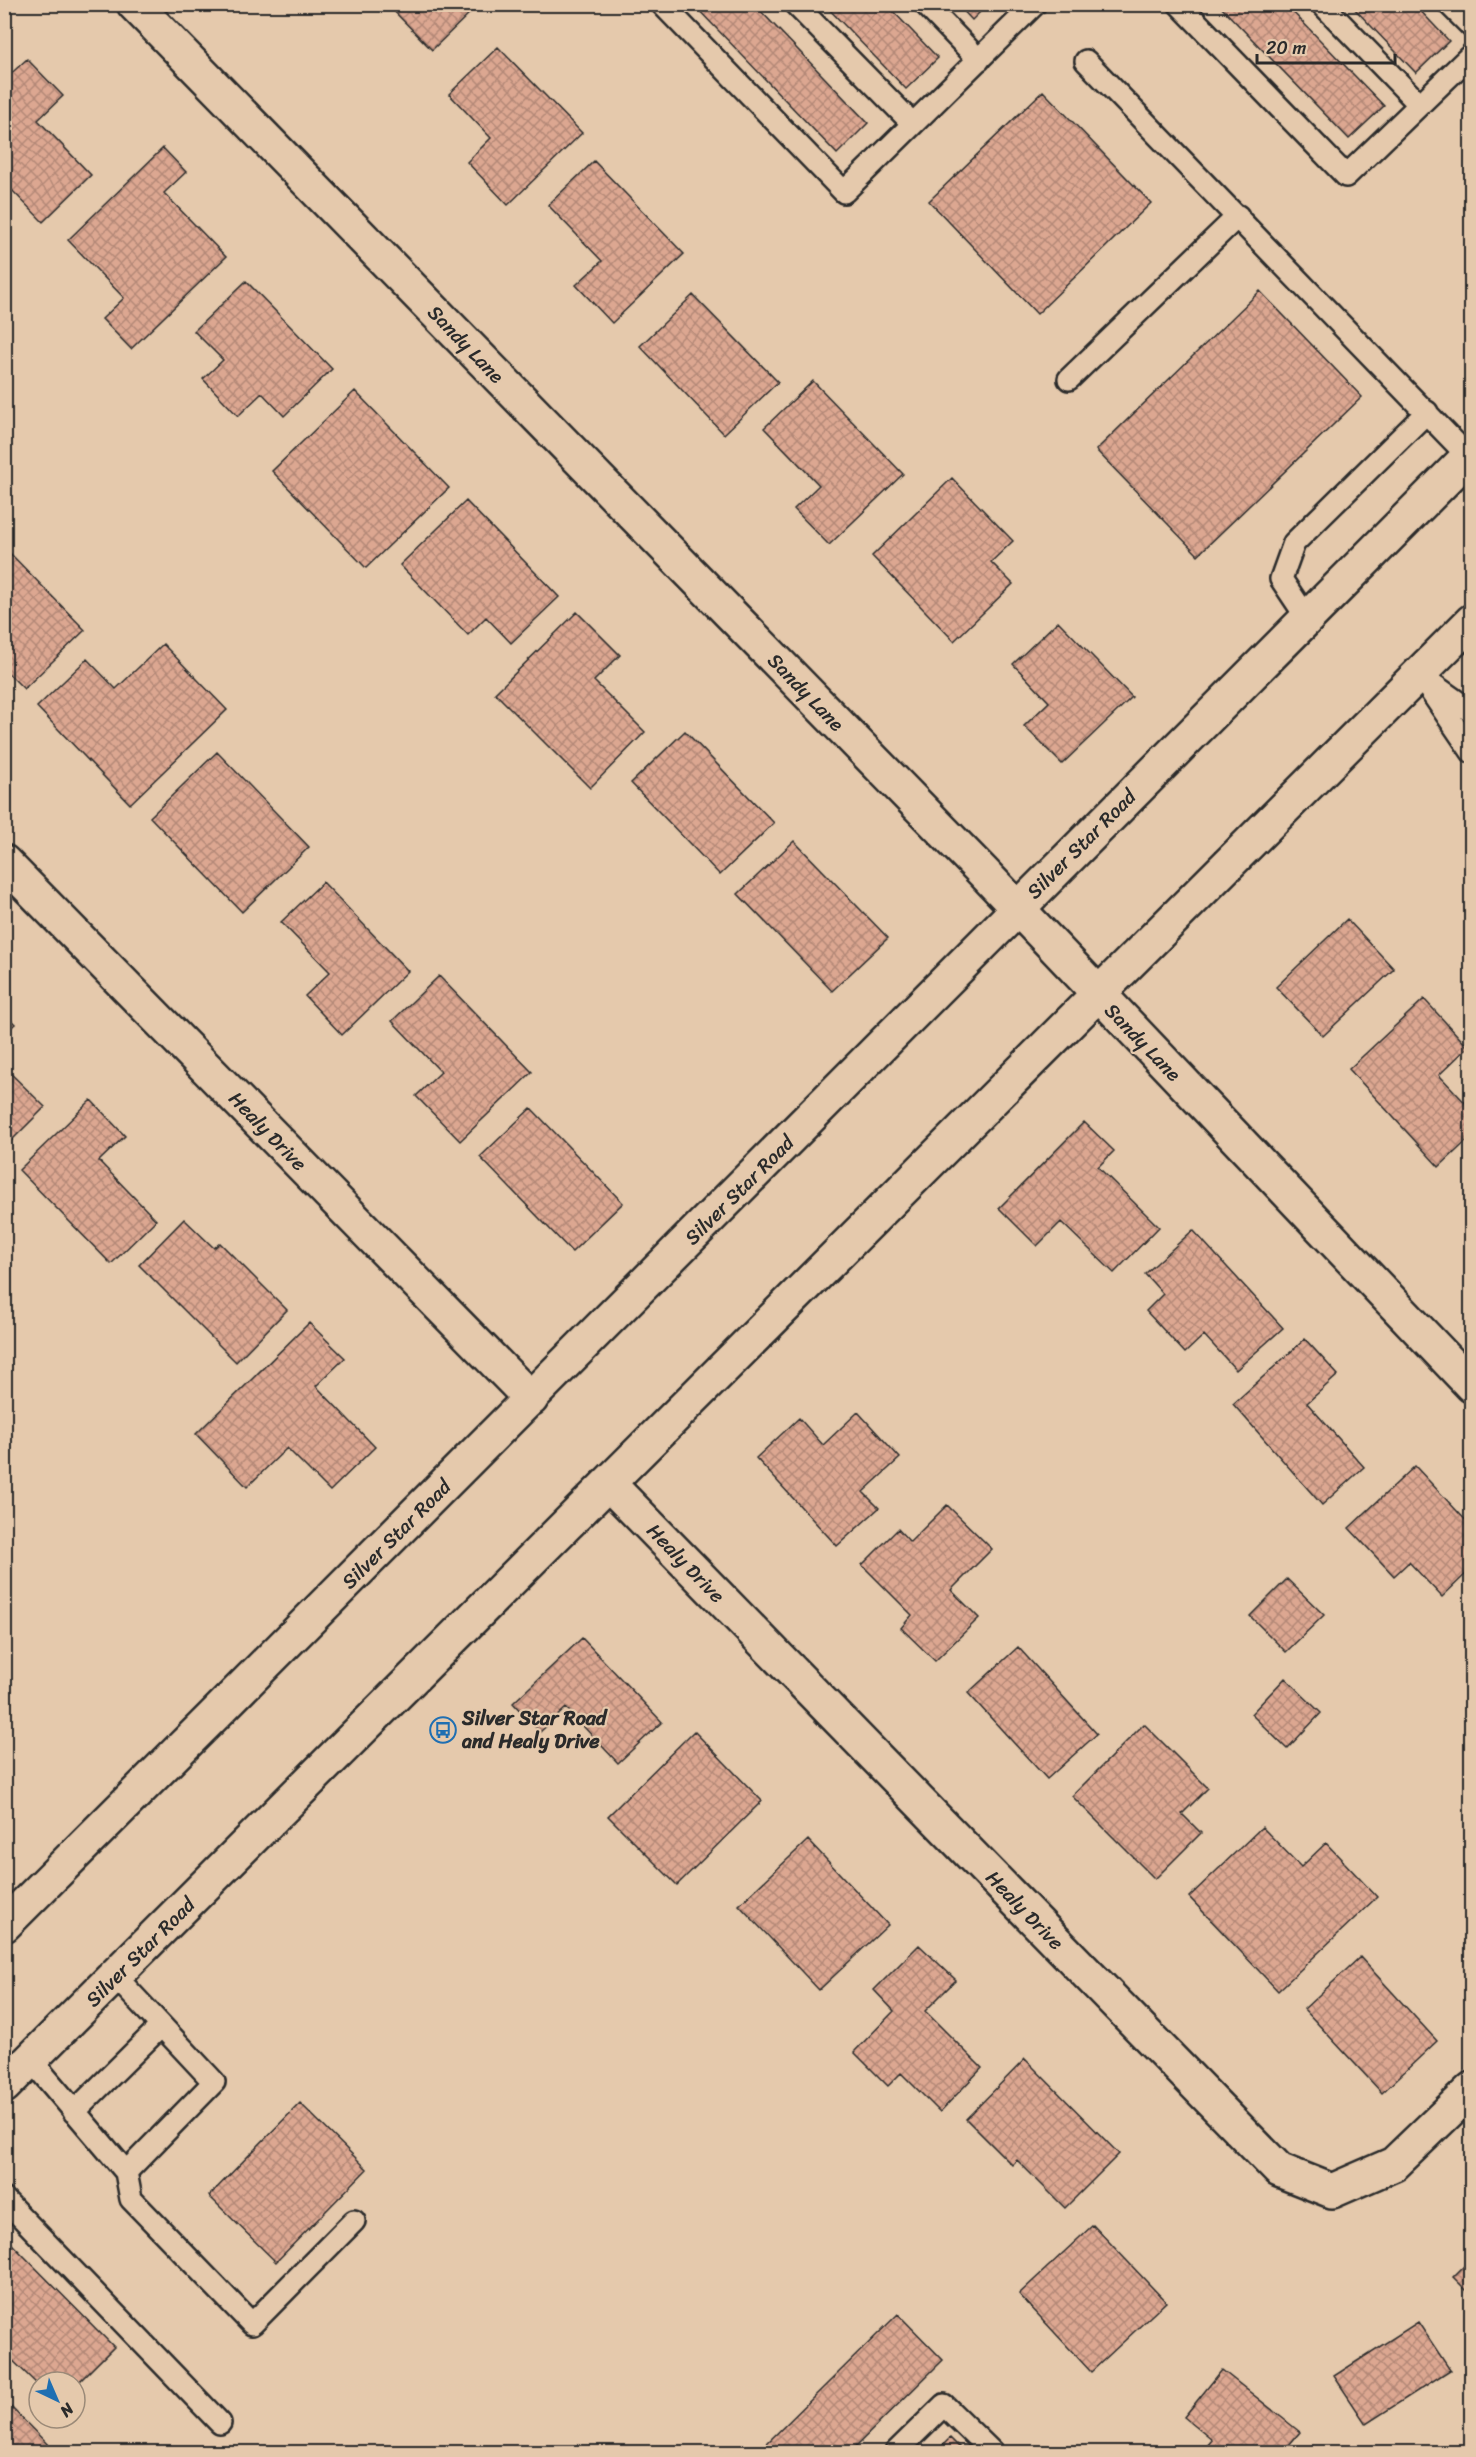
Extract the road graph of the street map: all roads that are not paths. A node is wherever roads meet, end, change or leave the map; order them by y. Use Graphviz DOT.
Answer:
graph roads {
  1 [pos="134,4"];
  2 [pos="662,4"];
  3 [pos="795,4"];
  4 [pos="926,4"];
  5 [pos="1035,4"];
  6 [pos="1179,4"];
  7 [pos="1322,4"];
  8 [pos="1449,4"];
  9 [pos="1472,27"];
  10 [pos="1472,54"];
  11 [pos="978,60"];
  12 [pos="1086,61"];
  13 [pos="1419,105"];
  14 [pos="913,124"];
  15 [pos="1238,216"];
  16 [pos="1070,379"];
  17 [pos="1426,412"];
  18 [pos="1470,455"];
  19 [pos="1307,618"];
  20 [pos="1472,621"];
  21 [pos="1419,674"];
  22 [pos="1472,712"];
  23 [pos="1472,752"];
  24 [pos="4,862"];
  25 [pos="1017,908"];
  26 [pos="1099,994"];
  27 [pos="1472,1386"];
  28 [pos="531,1400"];
  29 [pos="609,1484"];
  30 [pos="4,1925"];
  31 [pos="114,1976"];
  32 [pos="160,2026"];
  33 [pos="31,2060"];
  34 [pos="4,2086"];
  35 [pos="1472,2089"];
  36 [pos="74,2112"];
  37 [pos="126,2172"];
  38 [pos="4,2199"];
  39 [pos="354,2222"];
  40 [pos="220,2422"];
  41 [pos="896,2452"];
  42 [pos="992,2452"];
  1 -- 25 [label="main road, Sandy Lane"];
  2 -- 14 [label="lane"];
  3 -- 14 [label="lane"];
  4 -- 11 [label="lane"];
  5 -- 11 [label="lane"];
  6 -- 13 [label="lane"];
  7 -- 13 [label="lane"];
  8 -- 9 [label="lane"];
  10 -- 13 [label="lane"];
  11 -- 14 [label="lane"];
  12 -- 15 [label="lane"];
  15 -- 16 [label="lane"];
  15 -- 17 [label="lane"];
  17 -- 18 [label="lane"];
  17 -- 19 [label="lane"];
  18 -- 19 [label="main road, Silver Star Road"];
  19 -- 25 [label="main road, Silver Star Road"];
  20 -- 21 [label="main road, Silver Star Road"];
  21 -- 22 [label="lane"];
  21 -- 23 [label="lane"];
  21 -- 26 [label="main road, Silver Star Road"];
  24 -- 28 [label="main road, Healy Drive"];
  25 -- 26 [label="main road, Sandy Lane"];
  25 -- 28 [label="main road, Silver Star Road"];
  26 -- 27 [label="main road, Sandy Lane"];
  26 -- 29 [label="main road, Silver Star Road"];
  28 -- 30 [label="main road, Silver Star Road"];
  29 -- 31 [label="main road, Silver Star Road"];
  29 -- 35 [label="main road, Healy Drive"];
  31 -- 32 [label="lane"];
  31 -- 33 [label="main road, Silver Star Road"];
  32 -- 36 [label="lane"];
  32 -- 37 [label="lane"];
  33 -- 34 [label="main road, Silver Star Road"];
  33 -- 36 [label="lane"];
  36 -- 37 [label="lane"];
  37 -- 39 [label="lane"];
  38 -- 40 [label="lane"];
  41 -- 42 [label="lane"];
}
